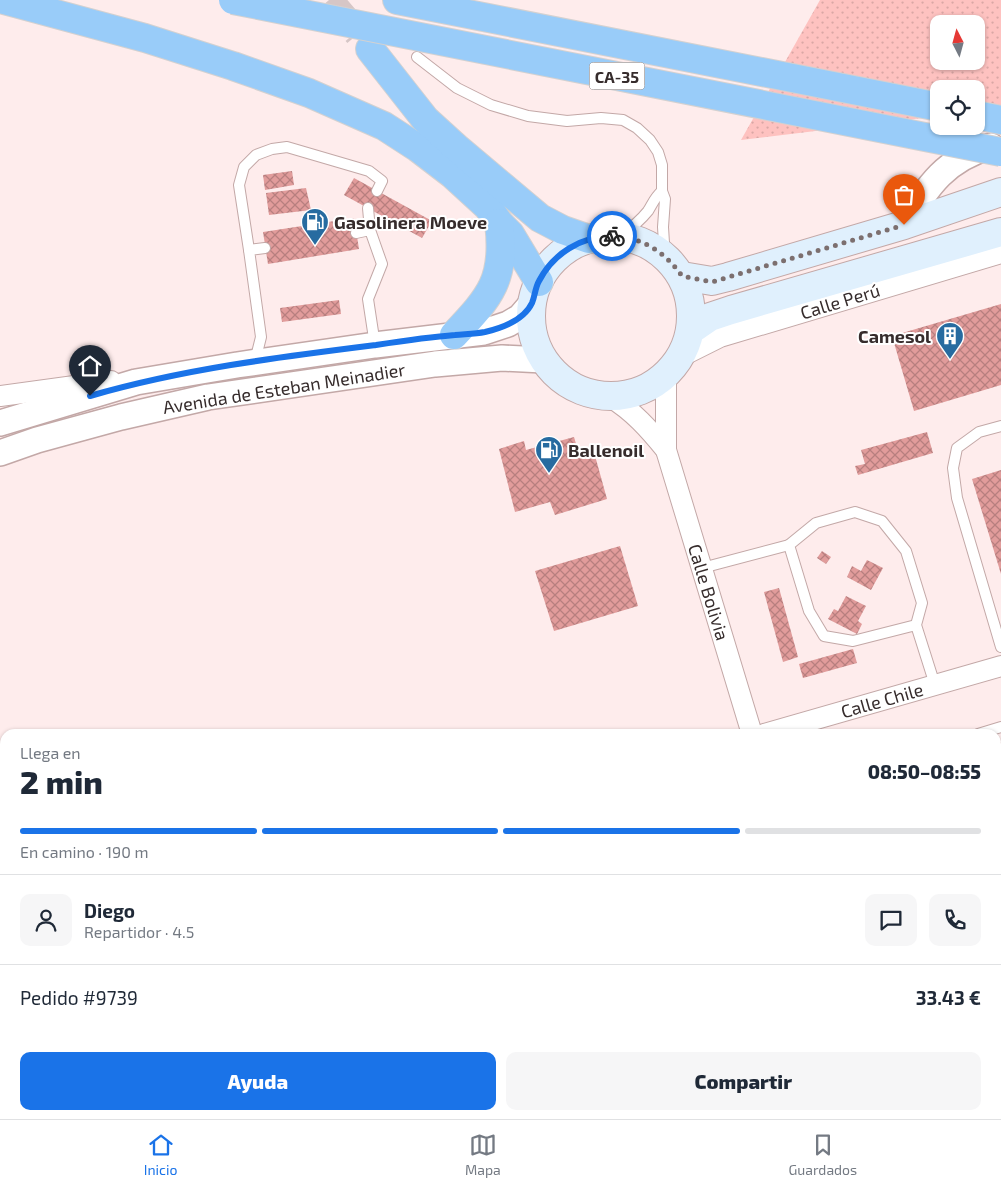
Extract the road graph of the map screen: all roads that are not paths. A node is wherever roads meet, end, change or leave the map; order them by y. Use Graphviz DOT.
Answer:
graph roads {
  1 [pos="4,0"];
  2 [pos="233,0"];
  3 [pos="397,0"];
  4 [pos="370,49"];
  5 [pos="418,57"];
  6 [pos="930,105"];
  7 [pos="985,117"];
  8 [pos="1001,120"];
  9 [pos="1001,143"];
  10 [pos="1001,152"];
  11 [pos="377,191"];
  12 [pos="662,191"];
  13 [pos="1001,192"];
  14 [pos="368,208"];
  15 [pos="499,223"];
  16 [pos="904,225"];
  17 [pos="370,230"];
  18 [pos="1001,232"];
  19 [pos="356,233"];
  20 [pos="620,236"];
  21 [pos="589,239"];
  22 [pos="265,248"];
  23 [pos="249,250"];
  24 [pos="1001,253"];
  25 [pos="675,268"];
  26 [pos="535,292"];
  27 [pos="691,330"];
  28 [pos="454,335"];
  29 [pos="375,345"];
  30 [pos="544,360"];
  31 [pos="246,363"];
  32 [pos="674,366"];
  33 [pos="0,396"];
  34 [pos="610,397"];
  35 [pos="0,422"];
  36 [pos="1001,426"];
  37 [pos="666,450"];
  38 [pos="0,453"];
  39 [pos="789,545"];
  40 [pos="702,568"];
  41 [pos="916,625"];
  42 [pos="1001,647"];
  43 [pos="1001,666"];
  44 [pos="934,685"];
  45 [pos="750,729"];
  46 [pos="781,729"];
  1 -- 15 [label="highway"];
  2 -- 10 [label="highway, CA-35, bridge"];
  3 -- 6 [label="highway, CA-35"];
  4 -- 21 [label="highway"];
  5 -- 12 [label="lane"];
  7 -- 8 [label="highway"];
  9 -- 16 [label="street"];
  11 -- 23 [label="lane"];
  12 -- 20 [label="lane"];
  12 -- 25 [label="lane"];
  13 -- 16 [label="main road"];
  14 -- 17 [label="lane"];
  15 -- 26 [label="highway"];
  15 -- 28 [label="highway"];
  16 -- 25 [label="main road"];
  17 -- 19 [label="lane"];
  17 -- 29 [label="lane"];
  18 -- 27 [label="main road, Calle Perú"];
  20 -- 21 [label="main road"];
  20 -- 25 [label="main road"];
  21 -- 26 [label="main road"];
  22 -- 23 [label="lane"];
  23 -- 31 [label="lane"];
  24 -- 32 [label="street, Calle Perú"];
  25 -- 27 [label="main road"];
  26 -- 28 [label="street, Avenida de Esteban Meinadier"];
  26 -- 30 [label="main road"];
  27 -- 32 [label="main road"];
  28 -- 29 [label="street, Avenida de Esteban Meinadier"];
  29 -- 31 [label="street, Avenida de Esteban Meinadier"];
  30 -- 34 [label="main road"];
  30 -- 38 [label="street, Avenida de Esteban Meinadier"];
  31 -- 33 [label="street"];
  31 -- 35 [label="street, Avenida de Esteban Meinadier"];
  32 -- 34 [label="main road"];
  32 -- 37 [label="street, Calle Bolivia"];
  34 -- 37 [label="street, Calle Bolivia"];
  36 -- 42 [label="lane"];
  37 -- 40 [label="street, Calle Bolivia"];
  39 -- 40 [label="lane"];
  39 -- 41 [label="lane"];
  39 -- 41 [label="lane"];
  40 -- 45 [label="street, Calle Bolivia"];
  41 -- 44 [label="lane"];
  43 -- 44 [label="street, Calle Chile"];
  44 -- 46 [label="street, Calle Chile"];
}
